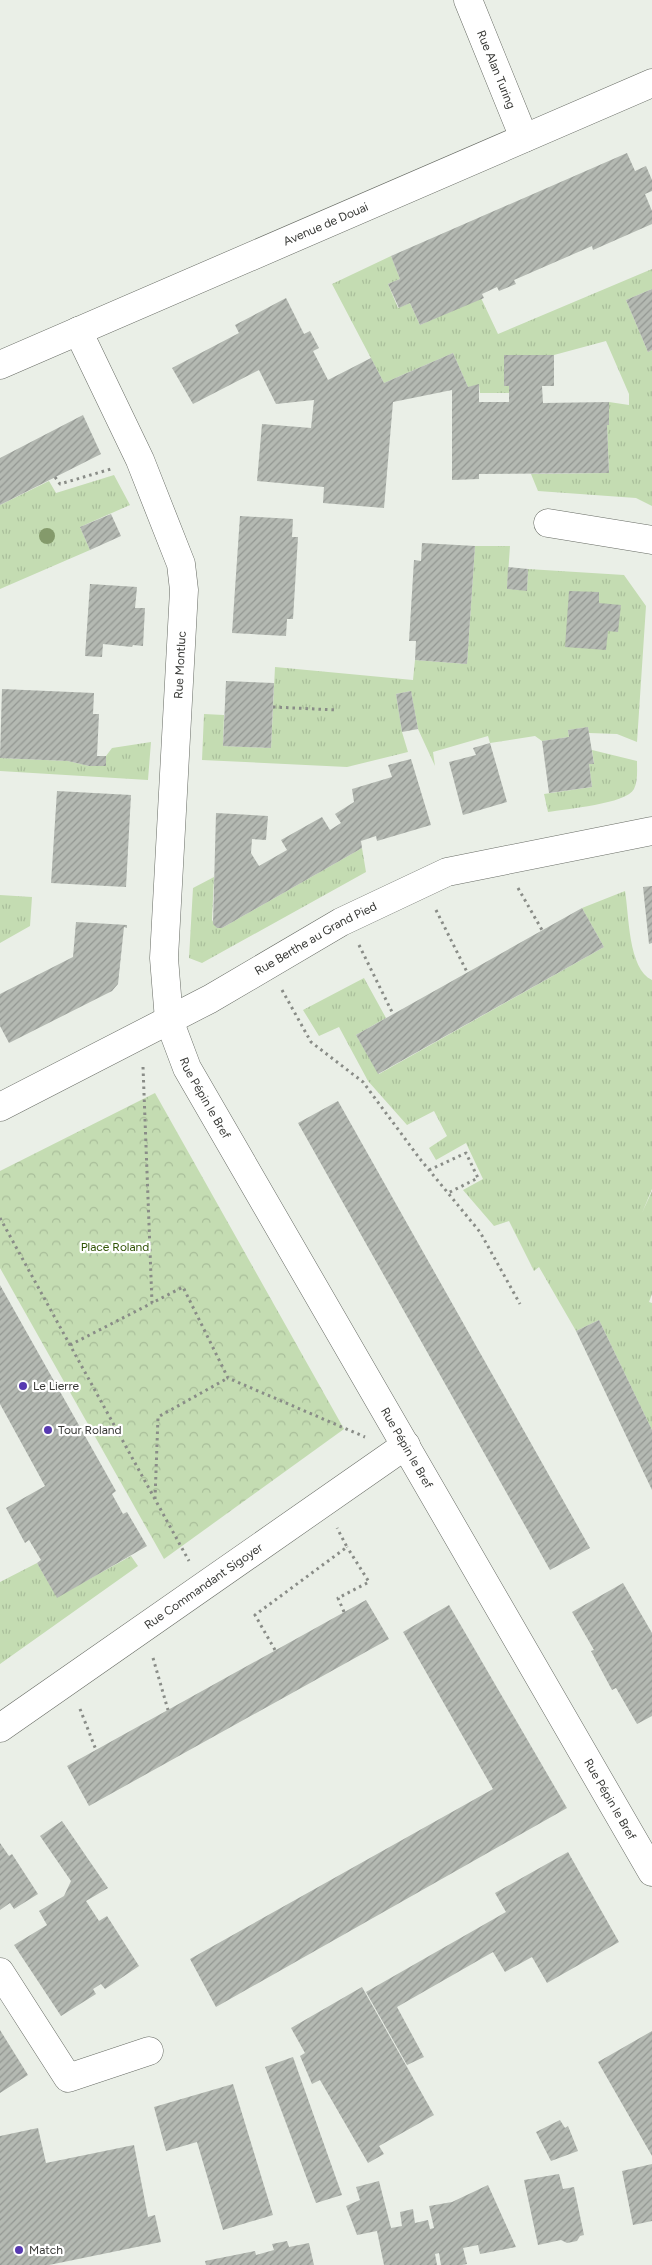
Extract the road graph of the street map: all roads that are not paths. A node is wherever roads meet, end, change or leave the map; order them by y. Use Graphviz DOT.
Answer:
graph roads {
  1 [pos="468,0"];
  2 [pos="652,82"];
  3 [pos="524,138"];
  4 [pos="78,330"];
  5 [pos="0,366"];
  6 [pos="548,523"];
  7 [pos="652,540"];
  8 [pos="652,831"];
  9 [pos="169,1020"];
  10 [pos="0,1107"];
  11 [pos="406,1446"];
  12 [pos="0,1728"];
  13 [pos="652,1872"];
  14 [pos="0,1972"];
  15 [pos="149,2051"];
  1 -- 3 [label="street, Rue Alan Turing"];
  2 -- 3 [label="street, Avenue de Douai"];
  3 -- 4 [label="street, Avenue de Douai"];
  4 -- 5 [label="street, Avenue de Douai"];
  4 -- 9 [label="street, Rue Montluc"];
  6 -- 7 [label="street"];
  8 -- 9 [label="street, Rue Berthe au Grand Pied"];
  9 -- 10 [label="street, Rue Berthe au Grand Pied"];
  9 -- 11 [label="street, Rue Pépin le Bref"];
  11 -- 12 [label="street, Rue Commandant Sigoyer"];
  11 -- 13 [label="street, Rue Pépin le Bref"];
  14 -- 15 [label="street"];
}
